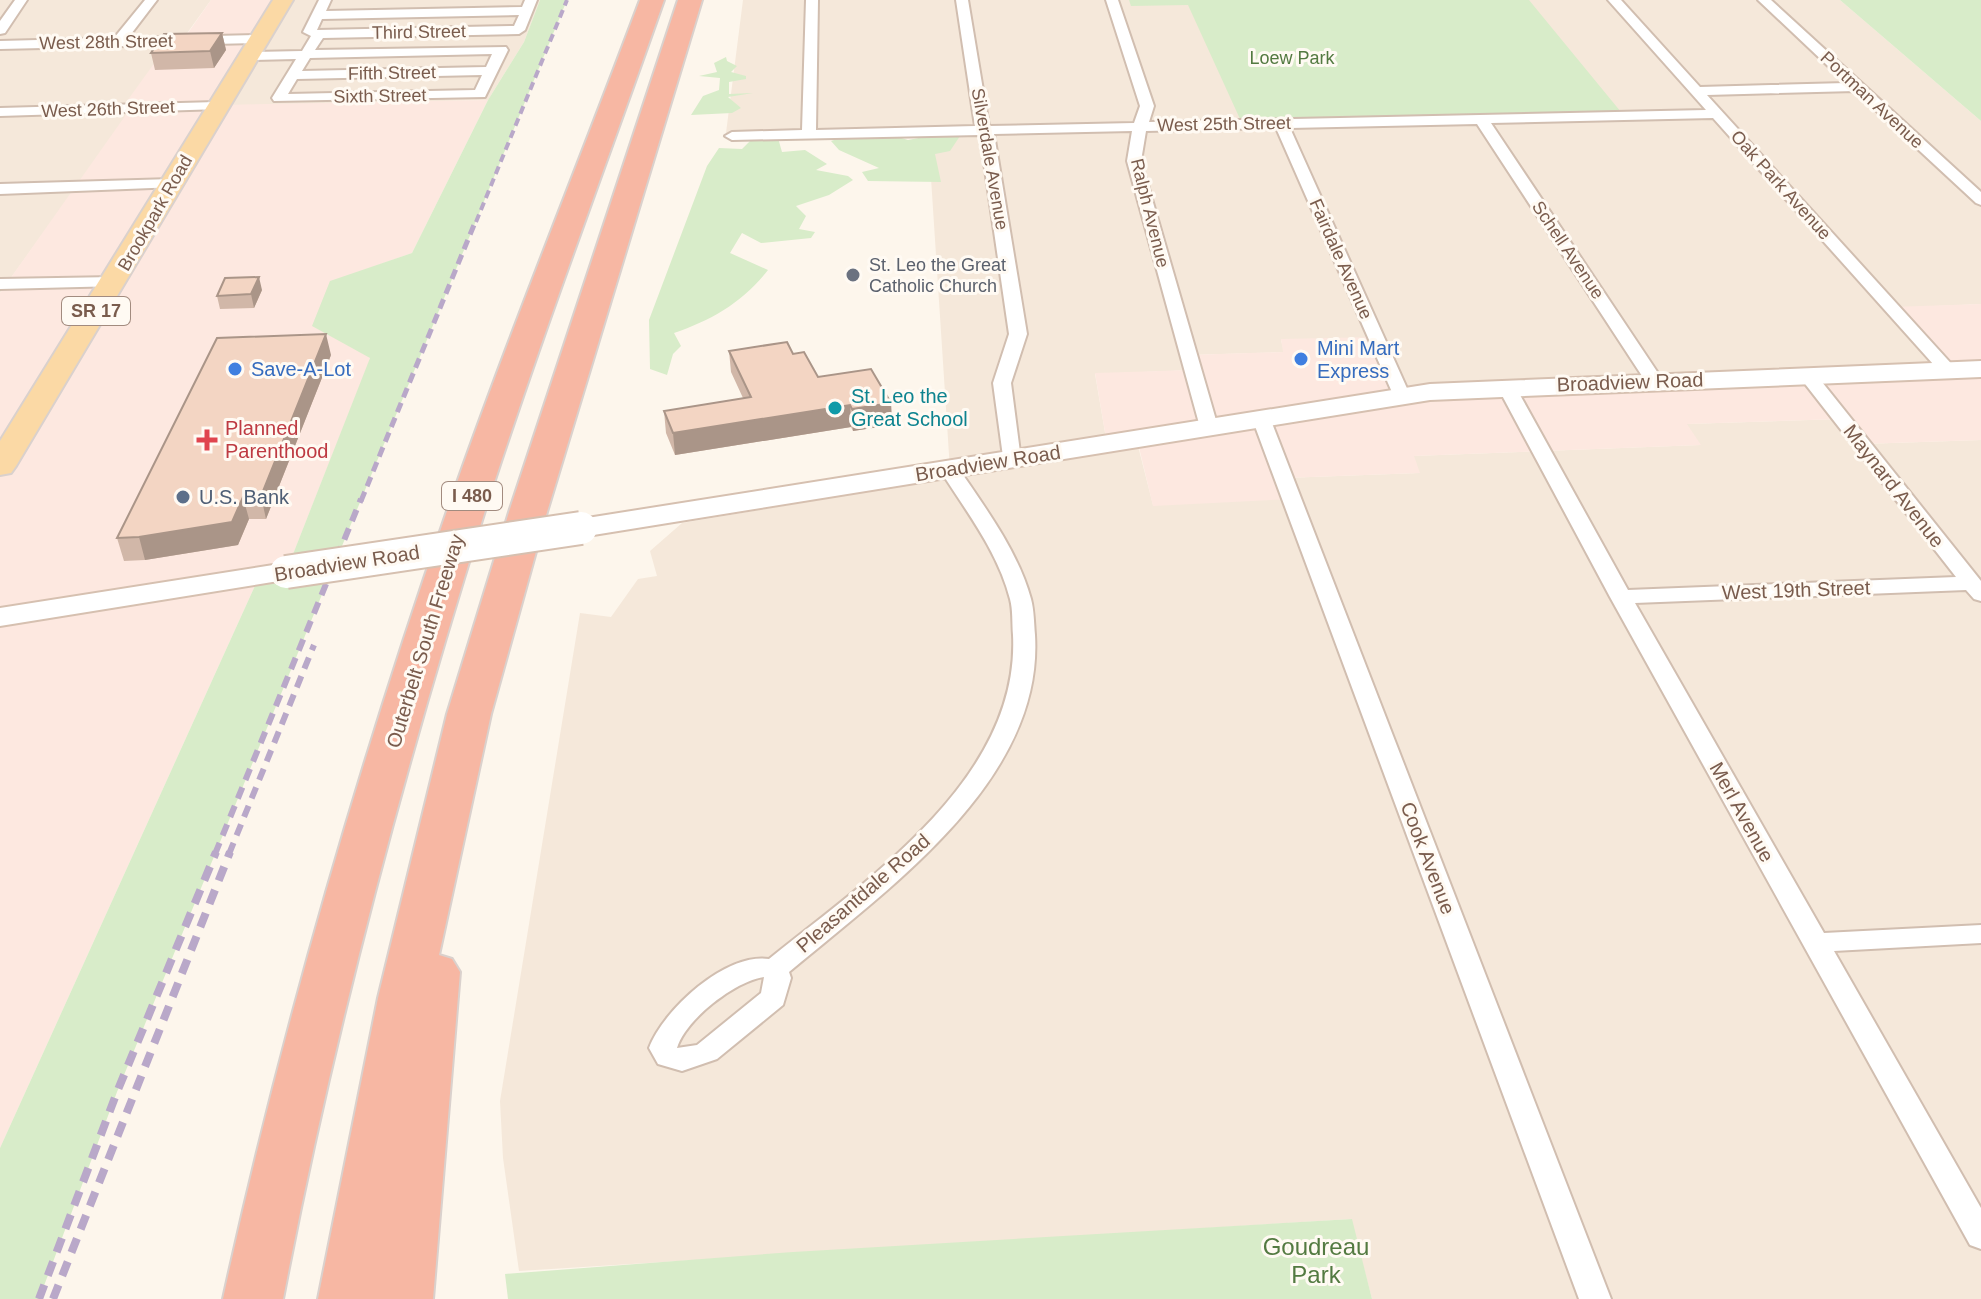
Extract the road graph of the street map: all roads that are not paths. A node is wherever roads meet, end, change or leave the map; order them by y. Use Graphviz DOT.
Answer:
graph roads {
  1 [pos="21,0"];
  2 [pos="151,0"];
  3 [pos="283,0"];
  4 [pos="325,0"];
  5 [pos="681,0"];
  6 [pos="812,0"];
  7 [pos="962,0"];
  8 [pos="1112,0"];
  9 [pos="1614,0"];
  10 [pos="1764,0"];
  11 [pos="529,5"];
  12 [pos="319,15"];
  13 [pos="0,30"];
  14 [pos="319,34"];
  15 [pos="119,41"];
  16 [pos="0,45"];
  17 [pos="254,47"];
  18 [pos="307,54"];
  19 [pos="491,71"];
  20 [pos="292,75"];
  21 [pos="1858,87"];
  22 [pos="1695,91"];
  23 [pos="216,106"];
  24 [pos="0,112"];
  25 [pos="1716,114"];
  26 [pos="1480,118"];
  27 [pos="1281,123"];
  28 [pos="1141,126"];
  29 [pos="985,130"];
  30 [pos="809,134"];
  31 [pos="732,136"];
  32 [pos="172,184"];
  33 [pos="0,189"];
  34 [pos="1981,200"];
  35 [pos="114,282"];
  36 [pos="0,284"];
  37 [pos="1981,369"];
  38 [pos="1948,370"];
  39 [pos="1808,376"];
  40 [pos="1655,382"];
  41 [pos="1506,386"];
  42 [pos="1401,395"];
  43 [pos="1261,418"];
  44 [pos="1209,427"];
  45 [pos="1011,460"];
  46 [pos="0,466"];
  47 [pos="950,470"];
  48 [pos="1976,589"];
  49 [pos="1621,597"];
  50 [pos="0,617"];
  51 [pos="449,803"];
  52 [pos="1981,934"];
  53 [pos="1816,943"];
  54 [pos="774,969"];
  55 [pos="275,1191"];
  56 [pos="1978,1224"];
  57 [pos="237,1299"];
  58 [pos="253,1299"];
  59 [pos="348,1299"];
  60 [pos="403,1299"];
  61 [pos="1595,1299"];
  1 -- 13 [label="street"];
  2 -- 15 [label="street"];
  3 -- 17 [label="main road, Brookpark Road / SR 17"];
  4 -- 12 [label="street"];
  5 -- 51 [label="highway, Outerbelt South Freeway / I 480"];
  5 -- 55 [label="highway, Outerbelt South Freeway / I 480"];
  6 -- 30 [label="street"];
  7 -- 29 [label="street, Silverdale Avenue"];
  8 -- 28 [label="street, Ralph Avenue"];
  9 -- 22 [label="street, Oak Park Avenue"];
  10 -- 21 [label="street, Portman Avenue"];
  11 -- 12 [label="street"];
  11 -- 14 [label="street, Third Street"];
  12 -- 14 [label="street"];
  14 -- 18 [label="street"];
  15 -- 16 [label="street, West 28th Street"];
  15 -- 17 [label="street, West 28th Street"];
  17 -- 18 [label="street, West 28th Street"];
  17 -- 23 [label="main road, Brookpark Road / SR 17"];
  18 -- 19 [label="street, West 28th Street"];
  18 -- 20 [label="street"];
  19 -- 20 [label="street, Fifth Street"];
  19 -- 20 [label="street, Sixth Street"];
  21 -- 22 [label="street"];
  21 -- 34 [label="street, Portman Avenue"];
  22 -- 25 [label="street, Oak Park Avenue"];
  23 -- 24 [label="street, West 26th Street"];
  23 -- 32 [label="main road, Brookpark Road / SR 17"];
  25 -- 26 [label="street, West 25th Street"];
  25 -- 38 [label="street, Oak Park Avenue"];
  26 -- 27 [label="street, West 25th Street"];
  26 -- 40 [label="street, Schell Avenue"];
  27 -- 28 [label="street, West 25th Street"];
  27 -- 42 [label="street, Fairdale Avenue"];
  28 -- 29 [label="street, West 25th Street"];
  28 -- 44 [label="street, Ralph Avenue"];
  29 -- 30 [label="street, West 25th Street"];
  29 -- 45 [label="street, Silverdale Avenue"];
  30 -- 31 [label="street, West 25th Street"];
  32 -- 33 [label="street"];
  32 -- 35 [label="main road, Brookpark Road / SR 17"];
  35 -- 36 [label="street"];
  35 -- 46 [label="main road, Brookpark Road / SR 17"];
  37 -- 38 [label="main road, Broadview Road"];
  38 -- 39 [label="main road, Broadview Road"];
  39 -- 40 [label="main road, Broadview Road"];
  39 -- 48 [label="street, Maynard Avenue"];
  40 -- 41 [label="main road, Broadview Road"];
  41 -- 42 [label="main road, Broadview Road"];
  41 -- 49 [label="street, Merl Avenue"];
  42 -- 43 [label="main road, Broadview Road"];
  43 -- 44 [label="main road, Broadview Road"];
  43 -- 61 [label="street, Cook Avenue"];
  44 -- 45 [label="main road, Broadview Road"];
  45 -- 47 [label="main road, Broadview Road"];
  47 -- 50 [label="main road, Broadview Road, bridge"];
  47 -- 54 [label="street, Pleasantdale Road"];
  48 -- 49 [label="street, West 19th Street"];
  49 -- 53 [label="street, Merl Avenue"];
  51 -- 59 [label="highway, Outerbelt South Freeway / I 480"];
  51 -- 60 [label="highway"];
  52 -- 53 [label="street"];
  53 -- 56 [label="street, Merl Avenue"];
  55 -- 57 [label="highway"];
  55 -- 58 [label="highway, Outerbelt South Freeway / I 480"];
}
